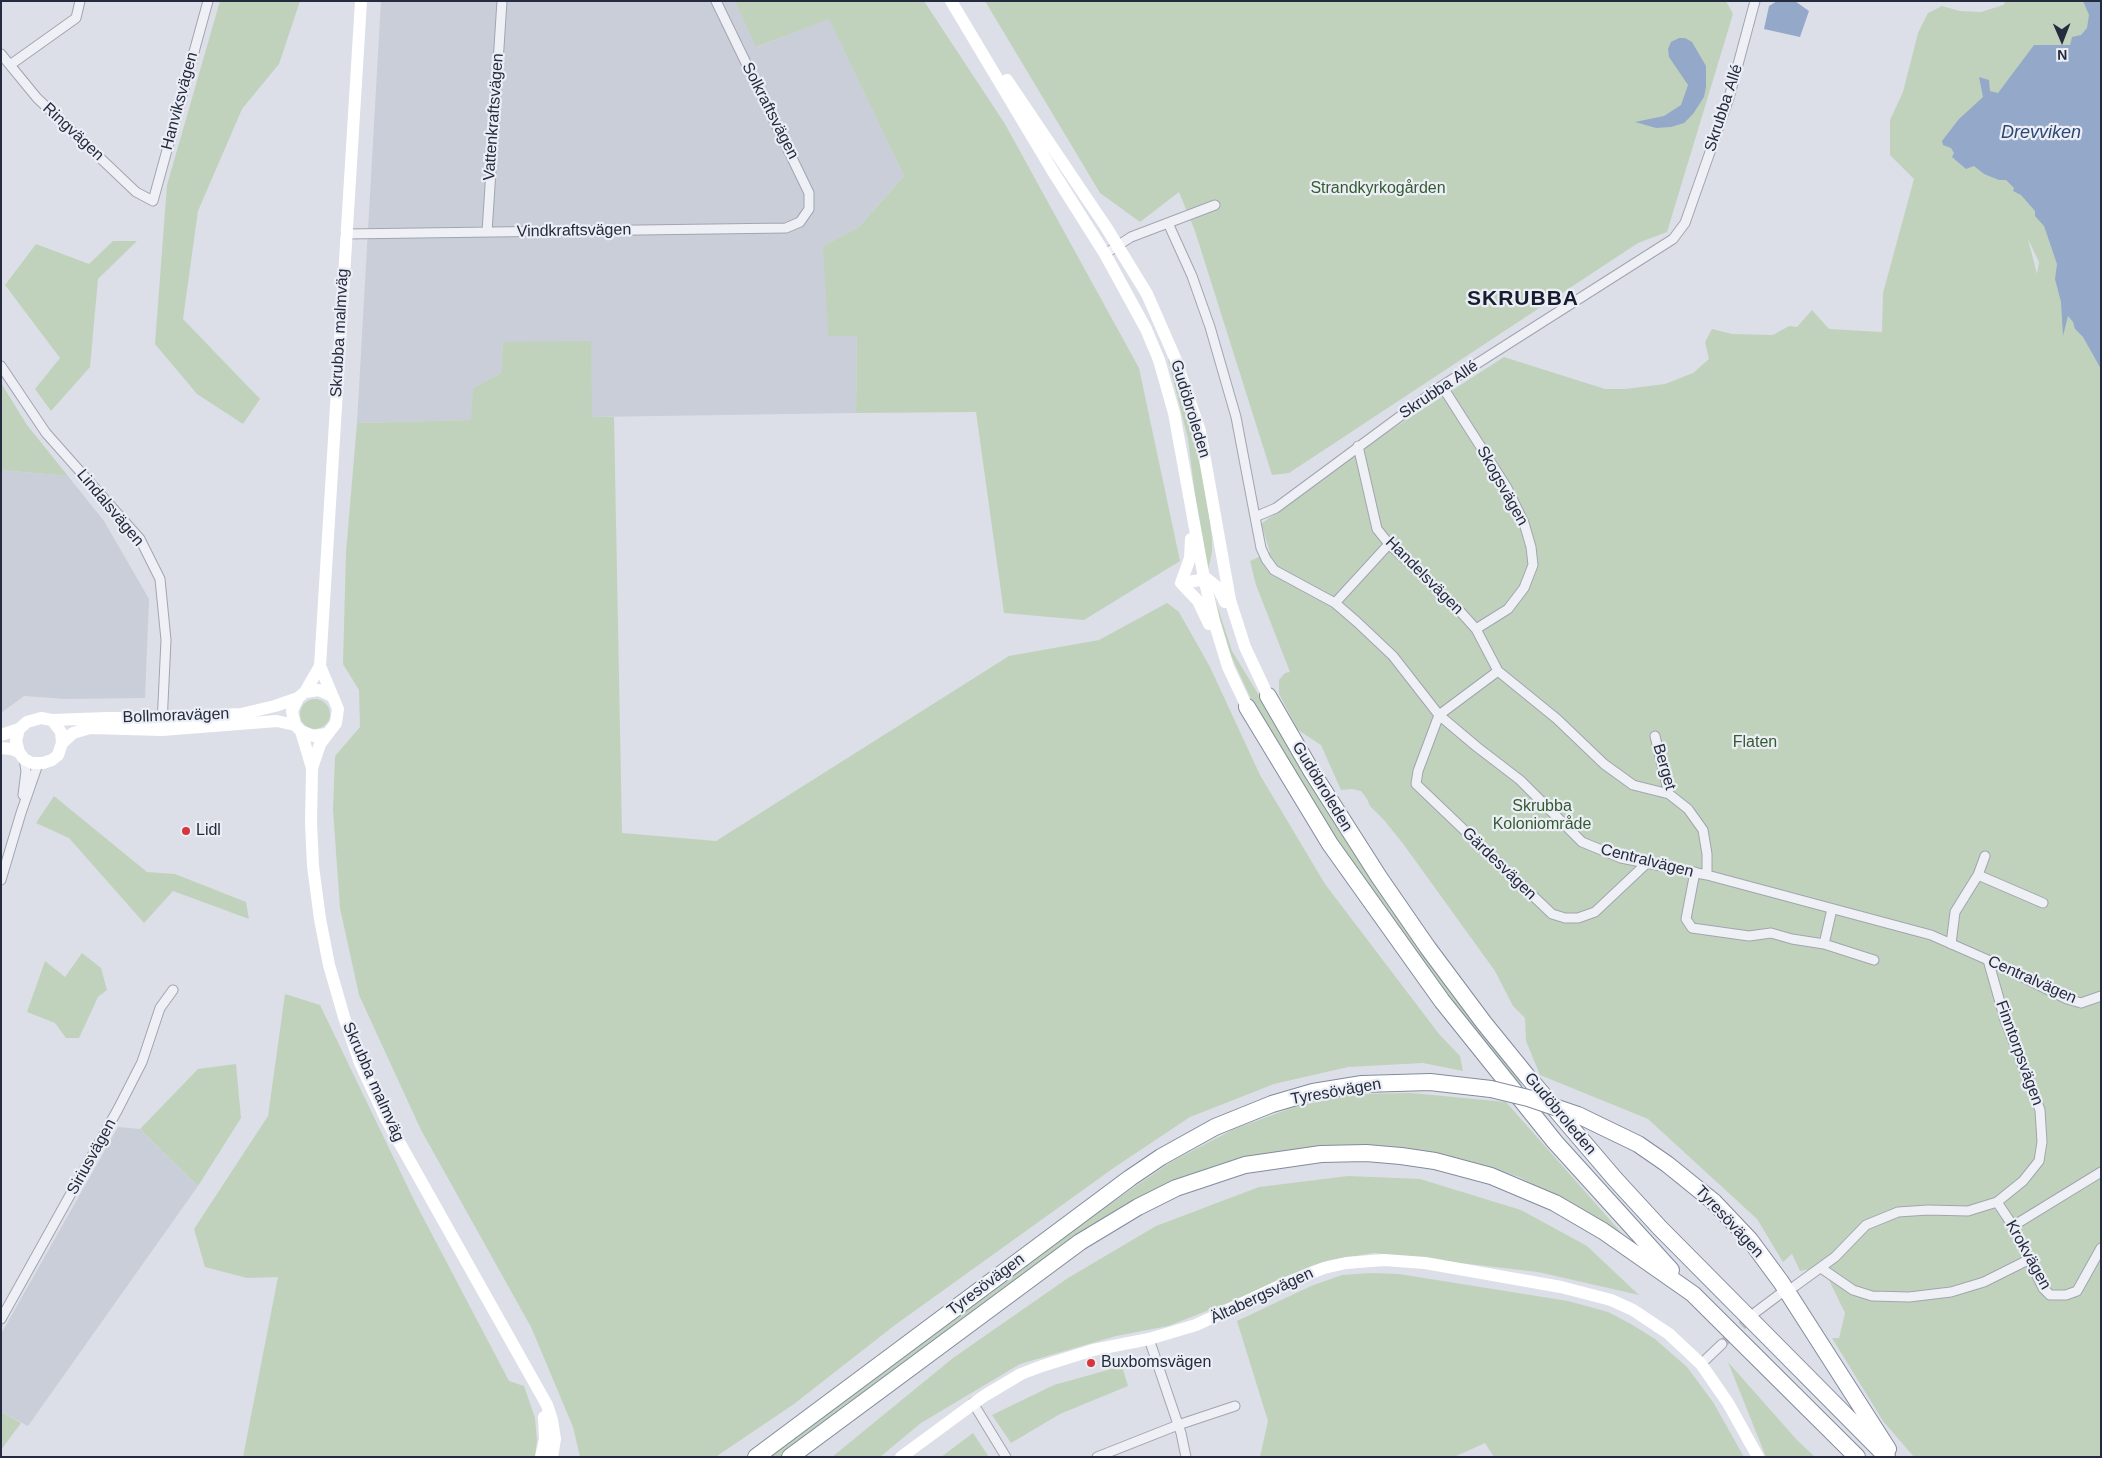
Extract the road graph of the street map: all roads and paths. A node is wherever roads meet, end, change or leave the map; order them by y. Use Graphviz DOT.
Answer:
graph roads {
  1 [pos="80,1"];
  2 [pos="208,1"];
  3 [pos="361,1"];
  4 [pos="502,1"];
  5 [pos="716,1"];
  6 [pos="952,1"];
  7 [pos="1754,1"];
  8 [pos="1,54"];
  9 [pos="10,65"];
  10 [pos="153,201"];
  11 [pos="1215,205"];
  12 [pos="800,222"];
  13 [pos="1168,223"];
  14 [pos="487,232"];
  15 [pos="346,234"];
  16 [pos="1117,245"];
  17 [pos="1105,254"];
  18 [pos="1,366"];
  19 [pos="1442,386"];
  20 [pos="1358,446"];
  21 [pos="1192,514"];
  22 [pos="1255,517"];
  23 [pos="1389,544"];
  24 [pos="1204,578"];
  25 [pos="1181,583"];
  26 [pos="1335,603"];
  27 [pos="1476,629"];
  28 [pos="1240,634"];
  29 [pos="320,666"];
  30 [pos="1228,667"];
  31 [pos="1498,671"];
  32 [pos="301,695"];
  33 [pos="332,696"];
  34 [pos="1268,696"];
  35 [pos="1247,707"];
  36 [pos="1440,715"];
  37 [pos="52,720"];
  38 [pos="162,724"];
  39 [pos="298,728"];
  40 [pos="19,729"];
  41 [pos="326,734"];
  42 [pos="1,735"];
  43 [pos="1655,736"];
  44 [pos="62,743"];
  45 [pos="1,748"];
  46 [pos="21,755"];
  47 [pos="38,764"];
  48 [pos="312,768"];
  49 [pos="1669,794"];
  50 [pos="21,813"];
  51 [pos="1985,856"];
  52 [pos="1647,863"];
  53 [pos="1695,872"];
  54 [pos="1707,875"];
  55 [pos="1978,875"];
  56 [pos="1,880"];
  57 [pos="2043,903"];
  58 [pos="1832,908"];
  59 [pos="1824,944"];
  60 [pos="1951,944"];
  61 [pos="1874,960"];
  62 [pos="1988,960"];
  63 [pos="173,990"];
  64 [pos="2101,996"];
  65 [pos="2101,1172"];
  66 [pos="1997,1202"];
  67 [pos="2013,1226"];
  68 [pos="2101,1248"];
  69 [pos="2030,1259"];
  70 [pos="1821,1268"];
  71 [pos="1796,1286"];
  72 [pos="1694,1294"];
  73 [pos="1780,1294"];
  74 [pos="1756,1312"];
  75 [pos="1,1319"];
  76 [pos="1149,1339"];
  77 [pos="1722,1344"];
  78 [pos="1701,1364"];
  79 [pos="539,1393"];
  80 [pos="973,1403"];
  81 [pos="1235,1406"];
  82 [pos="1178,1425"];
  83 [pos="757,1455"];
  84 [pos="541,1457"];
  85 [pos="552,1457"];
  86 [pos="790,1457"];
  87 [pos="901,1457"];
  88 [pos="1006,1457"];
  89 [pos="1097,1457"];
  90 [pos="1186,1457"];
  91 [pos="1758,1457"];
  92 [pos="1857,1457"];
  93 [pos="1887,1457"];
  94 [pos="1893,1457"];
  1 -- 9 [label="street"];
  2 -- 10 [label="street, Hanviksvägen"];
  3 -- 15 [label="street, Skrubba malmväg"];
  4 -- 14 [label="street, Vattenkraftsvägen"];
  5 -- 12 [label="street, Solkraftsvägen"];
  6 -- 16 [label="street, Gudöbroleden"];
  6 -- 17 [label="street, Gudöbroleden"];
  7 -- 19 [label="street, Skrubba Allé"];
  8 -- 9 [label="street, Ringvägen"];
  9 -- 10 [label="street, Ringvägen"];
  11 -- 13 [label="street"];
  12 -- 14 [label="street, Vindkraftsvägen"];
  13 -- 16 [label="street"];
  13 -- 22 [label="street"];
  14 -- 15 [label="street, Vindkraftsvägen"];
  15 -- 29 [label="street, Skrubba malmväg"];
  16 -- 17 [label="street"];
  16 -- 28 [label="street, Gudöbroleden"];
  17 -- 21 [label="street, Gudöbroleden"];
  18 -- 38 [label="street, Lindalsvägen"];
  19 -- 20 [label="street, Skrubba Allé"];
  19 -- 27 [label="street, Skogsvägen"];
  20 -- 22 [label="street, Skrubba Allé"];
  20 -- 23 [label="street, Handelsvägen"];
  21 -- 24 [label="street, Gudöbroleden"];
  21 -- 25 [label="street"];
  22 -- 26 [label="street, Centralvägen"];
  23 -- 26 [label="street"];
  23 -- 27 [label="street, Handelsvägen"];
  24 -- 25 [label="street"];
  24 -- 28 [label="street"];
  24 -- 30 [label="street, Gudöbroleden"];
  25 -- 30 [label="street"];
  26 -- 36 [label="street, Centralvägen"];
  27 -- 31 [label="street, Handelsvägen"];
  28 -- 34 [label="street, Gudöbroleden"];
  29 -- 32 [label="street, Skrubba malmväg"];
  29 -- 33 [label="street, Skrubba malmväg"];
  30 -- 35 [label="street, Gudöbroleden"];
  31 -- 36 [label="street"];
  31 -- 49 [label="street, Handelsvägen"];
  32 -- 33 [label="street"];
  32 -- 38 [label="street, Bollmoravägen"];
  32 -- 39 [label="street"];
  33 -- 41 [label="street"];
  34 -- 93 [label="highway, Gudöbroleden"];
  35 -- 72 [label="highway, Gudöbroleden"];
  36 -- 52 [label="street, Centralvägen"];
  36 -- 52 [label="street, Gärdesvägen"];
  37 -- 38 [label="street, Bollmoravägen"];
  37 -- 40 [label="street"];
  37 -- 44 [label="street"];
  38 -- 39 [label="street, Bollmoravägen"];
  38 -- 44 [label="street, Bollmoravägen"];
  39 -- 41 [label="street"];
  39 -- 48 [label="street, Skrubba malmväg"];
  40 -- 42 [label="street"];
  40 -- 46 [label="street"];
  41 -- 48 [label="street, Skrubba malmväg"];
  43 -- 49 [label="street, Berget"];
  44 -- 47 [label="street"];
  45 -- 46 [label="street"];
  46 -- 47 [label="street"];
  46 -- 50 [label="street"];
  47 -- 50 [label="street"];
  48 -- 79 [label="street, Skrubba malmväg"];
  49 -- 54 [label="street, Berget"];
  50 -- 56 [label="street"];
  51 -- 55 [label="street"];
  52 -- 53 [label="street, Centralvägen"];
  53 -- 54 [label="street, Centralvägen"];
  53 -- 59 [label="street"];
  54 -- 58 [label="street, Centralvägen"];
  55 -- 57 [label="street"];
  55 -- 60 [label="street"];
  58 -- 59 [label="street"];
  58 -- 60 [label="street, Centralvägen"];
  59 -- 61 [label="street"];
  60 -- 62 [label="street, Centralvägen"];
  62 -- 64 [label="street, Centralvägen"];
  62 -- 66 [label="street, Finntorpsvägen"];
  63 -- 75 [label="street, Siriusvägen"];
  65 -- 67 [label="street"];
  66 -- 67 [label="street, Krokvägen"];
  66 -- 70 [label="street, Finntorpsvägen"];
  67 -- 69 [label="street, Krokvägen"];
  68 -- 69 [label="street, Krokvägen"];
  69 -- 70 [label="street"];
  70 -- 71 [label="street, Finntorpsvägen"];
  72 -- 86 [label="highway, Tyresövägen"];
  72 -- 92 [label="highway, Tyresövägen"];
  73 -- 74 [label="street"];
  76 -- 78 [label="street, Ältabergsvägen"];
  76 -- 80 [label="street, Ältabergsvägen"];
  76 -- 82 [label="street"];
  77 -- 78 [label="street"];
  78 -- 91 [label="street, Ältabergsvägen"];
  79 -- 84 [label="street, Skrubba malmväg"];
  79 -- 85 [label="street, Skrubba malmväg"];
  80 -- 87 [label="street, Ältabergsvägen"];
  80 -- 88 [label="street"];
  81 -- 82 [label="street"];
  82 -- 89 [label="street"];
  82 -- 90 [label="street"];
  83 -- 94 [label="highway, Tyresövägen, bridge"];
}
